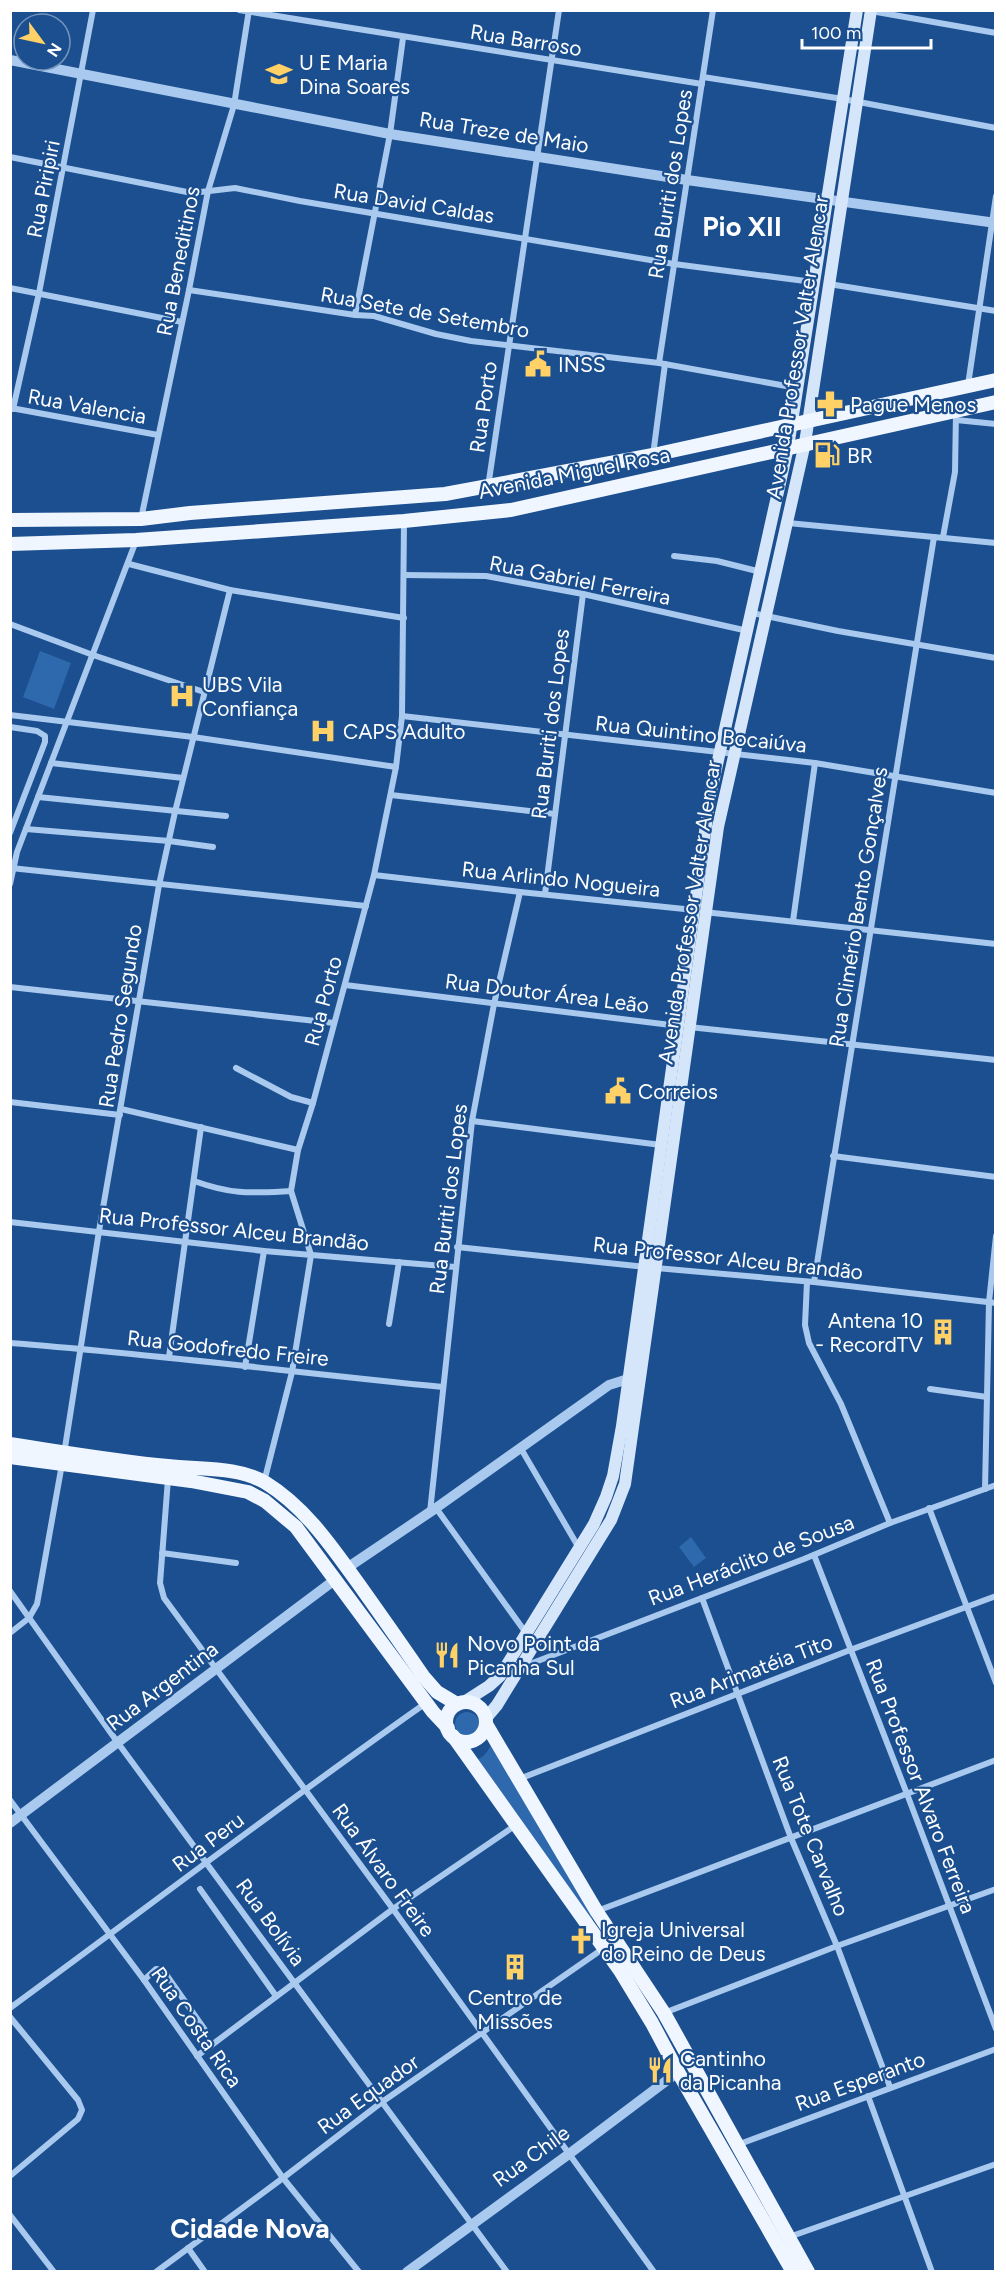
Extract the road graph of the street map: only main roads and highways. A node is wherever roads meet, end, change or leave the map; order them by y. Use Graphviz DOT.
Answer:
graph roads {
  1 [pos="871,11"];
  2 [pos="853,15"];
  3 [pos="868,26"];
  4 [pos="850,100"];
  5 [pos="996,380"];
  6 [pos="996,402"];
  7 [pos="808,422"];
  8 [pos="791,426"];
  9 [pos="805,443"];
  10 [pos="788,447"];
  11 [pos="10,520"];
  12 [pos="10,544"];
  13 [pos="758,615"];
  14 [pos="683,1026"];
  15 [pos="638,1353"];
  16 [pos="634,1380"];
  17 [pos="10,1444"];
  18 [pos="10,1457"];
  19 [pos="63,1458"];
  20 [pos="169,1473"];
  21 [pos="461,1703"];
  22 [pos="486,1721"];
  23 [pos="450,1732"];
  24 [pos="794,2271"];
  25 [pos="808,2271"];
  1 -- 3 [label="main road, Avenida Professor Valter Alencar"];
  2 -- 3 [label="main road"];
  2 -- 4 [label="main road, Avenida Professor Valter Alencar"];
  3 -- 4 [label="main road, Avenida Professor Valter Alencar"];
  4 -- 7 [label="main road, Avenida Professor Valter Alencar"];
  4 -- 8 [label="main road, Avenida Professor Valter Alencar"];
  5 -- 7 [label="main road, Avenida Miguel Rosa"];
  6 -- 9 [label="main road, Avenida Miguel Rosa"];
  7 -- 8 [label="main road, Avenida Miguel Rosa"];
  7 -- 9 [label="main road, Avenida Professor Valter Alencar"];
  8 -- 10 [label="main road, Avenida Professor Valter Alencar"];
  8 -- 11 [label="main road, Avenida Miguel Rosa"];
  9 -- 10 [label="main road, Avenida Miguel Rosa"];
  9 -- 13 [label="main road, Avenida Professor Valter Alencar"];
  10 -- 12 [label="main road, Avenida Miguel Rosa"];
  10 -- 13 [label="main road, Avenida Professor Valter Alencar"];
  13 -- 14 [label="main road, Avenida Professor Valter Alencar"];
  13 -- 14 [label="main road, Avenida Professor Valter Alencar"];
  14 -- 15 [label="main road, Avenida Professor Valter Alencar"];
  14 -- 15 [label="main road, Avenida Professor Valter Alencar"];
  15 -- 16 [label="main road, Avenida Professor Valter Alencar"];
  16 -- 21 [label="main road, Avenida Professor Valter Alencar"];
  16 -- 22 [label="main road, Avenida Professor Valter Alencar"];
  17 -- 19 [label="main road"];
  18 -- 19 [label="main road"];
  19 -- 20 [label="main road"];
  20 -- 21 [label="main road"];
  20 -- 23 [label="main road"];
  21 -- 22 [label="main road"];
  21 -- 23 [label="main road"];
  22 -- 23 [label="main road"];
  22 -- 25 [label="main road"];
  23 -- 24 [label="main road"];
}
